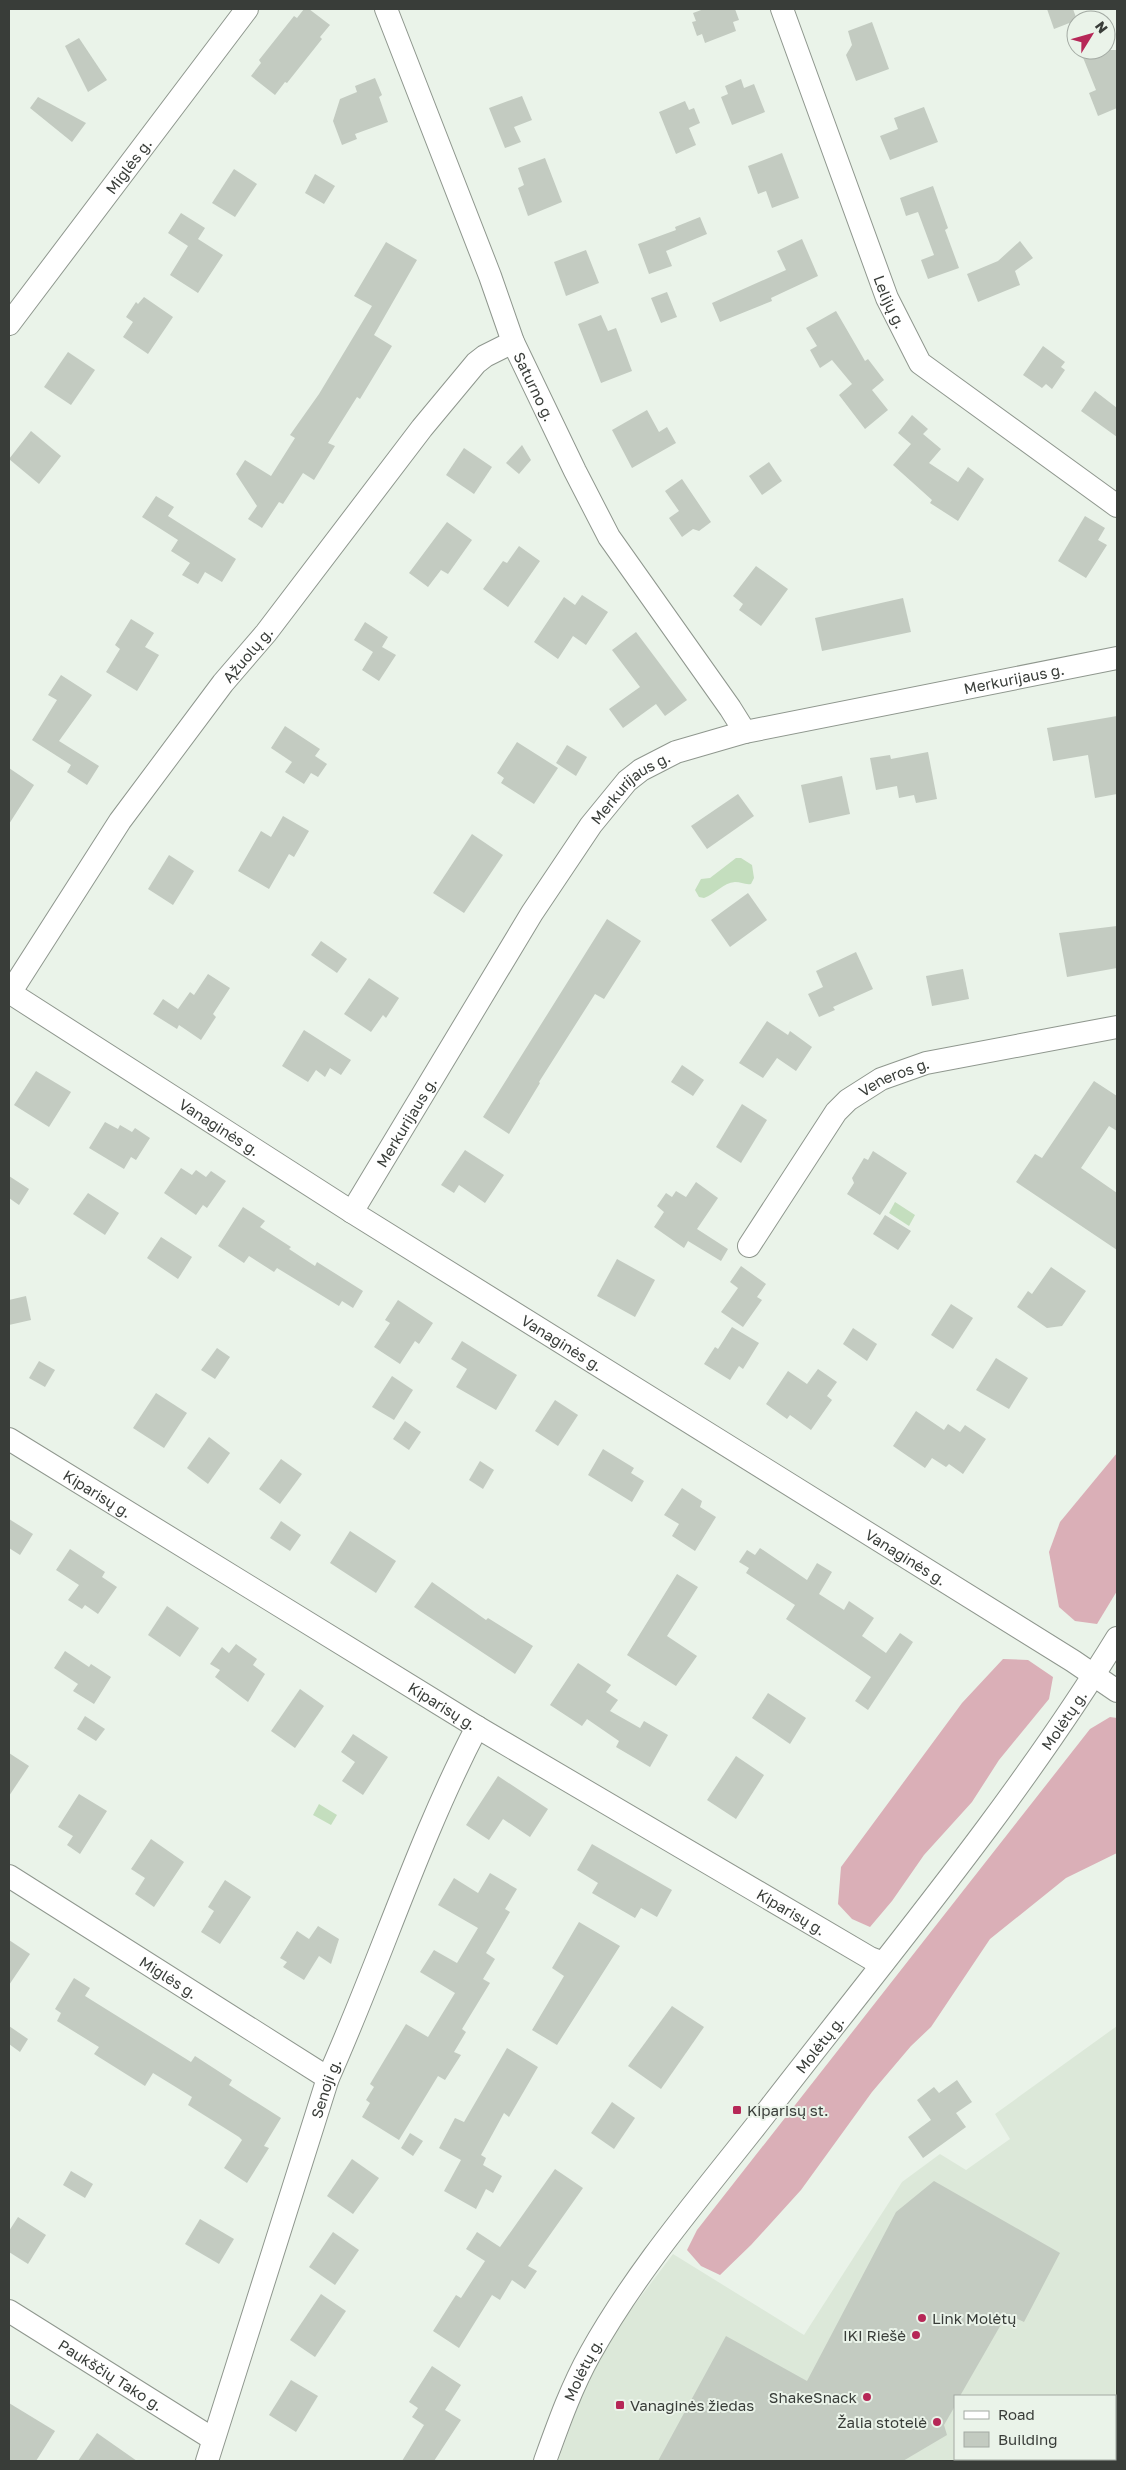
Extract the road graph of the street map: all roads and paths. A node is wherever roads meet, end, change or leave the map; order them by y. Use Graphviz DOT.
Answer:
graph roads {
  1 [pos="247,9"];
  2 [pos="386,9"];
  3 [pos="782,9"];
  4 [pos="9,324"];
  5 [pos="513,342"];
  6 [pos="1117,506"];
  7 [pos="1117,658"];
  8 [pos="745,732"];
  9 [pos="9,993"];
  10 [pos="1117,1027"];
  11 [pos="352,1212"];
  12 [pos="749,1246"];
  13 [pos="9,1439"];
  14 [pos="1117,1638"];
  15 [pos="1094,1675"];
  16 [pos="1117,1691"];
  17 [pos="477,1727"];
  18 [pos="9,1876"];
  19 [pos="883,1962"];
  20 [pos="328,2078"];
  21 [pos="9,2312"];
  22 [pos="213,2439"];
  23 [pos="207,2461"];
  24 [pos="545,2461"];
  1 -- 4 [label="street, Miglės g."];
  2 -- 5 [label="street, Saturno g."];
  3 -- 6 [label="street, Lelijų g."];
  5 -- 8 [label="street, Saturno g."];
  5 -- 9 [label="street, Ąžuolų g."];
  7 -- 8 [label="street, Merkurijaus g."];
  8 -- 11 [label="street, Merkurijaus g."];
  9 -- 11 [label="street, Vanaginės g."];
  10 -- 12 [label="street, Veneros g."];
  11 -- 15 [label="street, Vanaginės g."];
  13 -- 17 [label="street, Kiparisų g."];
  14 -- 15 [label="street, Molėtų g."];
  15 -- 16 [label="street, Vanaginės g."];
  15 -- 19 [label="street, Molėtų g."];
  17 -- 19 [label="street, Kiparisų g."];
  17 -- 20 [label="street, Senoji g."];
  18 -- 20 [label="street, Miglės g."];
  19 -- 24 [label="street, Molėtų g."];
  20 -- 22 [label="street, Senoji g."];
  21 -- 22 [label="street, Paukščių Tako g."];
  22 -- 23 [label="street, Senoji g."];
}
